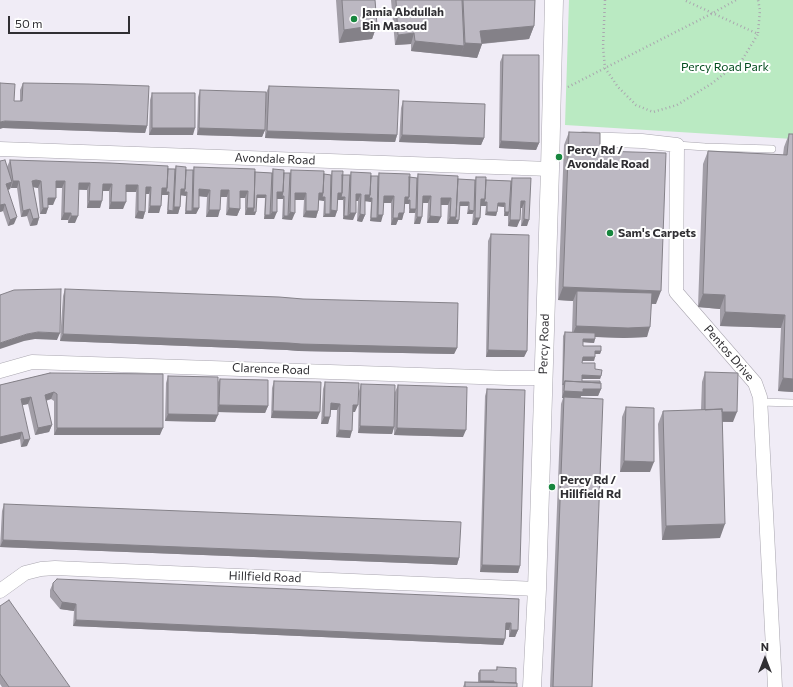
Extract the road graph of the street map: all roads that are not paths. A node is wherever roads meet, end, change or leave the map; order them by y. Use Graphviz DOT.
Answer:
graph roads {
  1 [pos="554,0"];
  2 [pos="583,139"];
  3 [pos="677,145"];
  4 [pos="0,149"];
  5 [pos="772,149"];
  6 [pos="550,169"];
  7 [pos="0,371"];
  8 [pos="544,378"];
  9 [pos="760,402"];
  10 [pos="793,403"];
  11 [pos="537,589"];
  12 [pos="0,591"];
  13 [pos="532,687"];
  14 [pos="775,687"];
  1 -- 6 [label="street, Percy Road"];
  2 -- 3 [label="street"];
  3 -- 5 [label="lane"];
  3 -- 9 [label="street, Pentos Drive"];
  4 -- 6 [label="street, Avondale Road"];
  6 -- 8 [label="street, Percy Road"];
  7 -- 8 [label="street, Clarence Road"];
  8 -- 11 [label="street, Percy Road"];
  9 -- 10 [label="lane"];
  9 -- 14 [label="street, Pentos Drive"];
  11 -- 12 [label="street, Hillfield Road"];
  11 -- 13 [label="street, Percy Road"];
}
